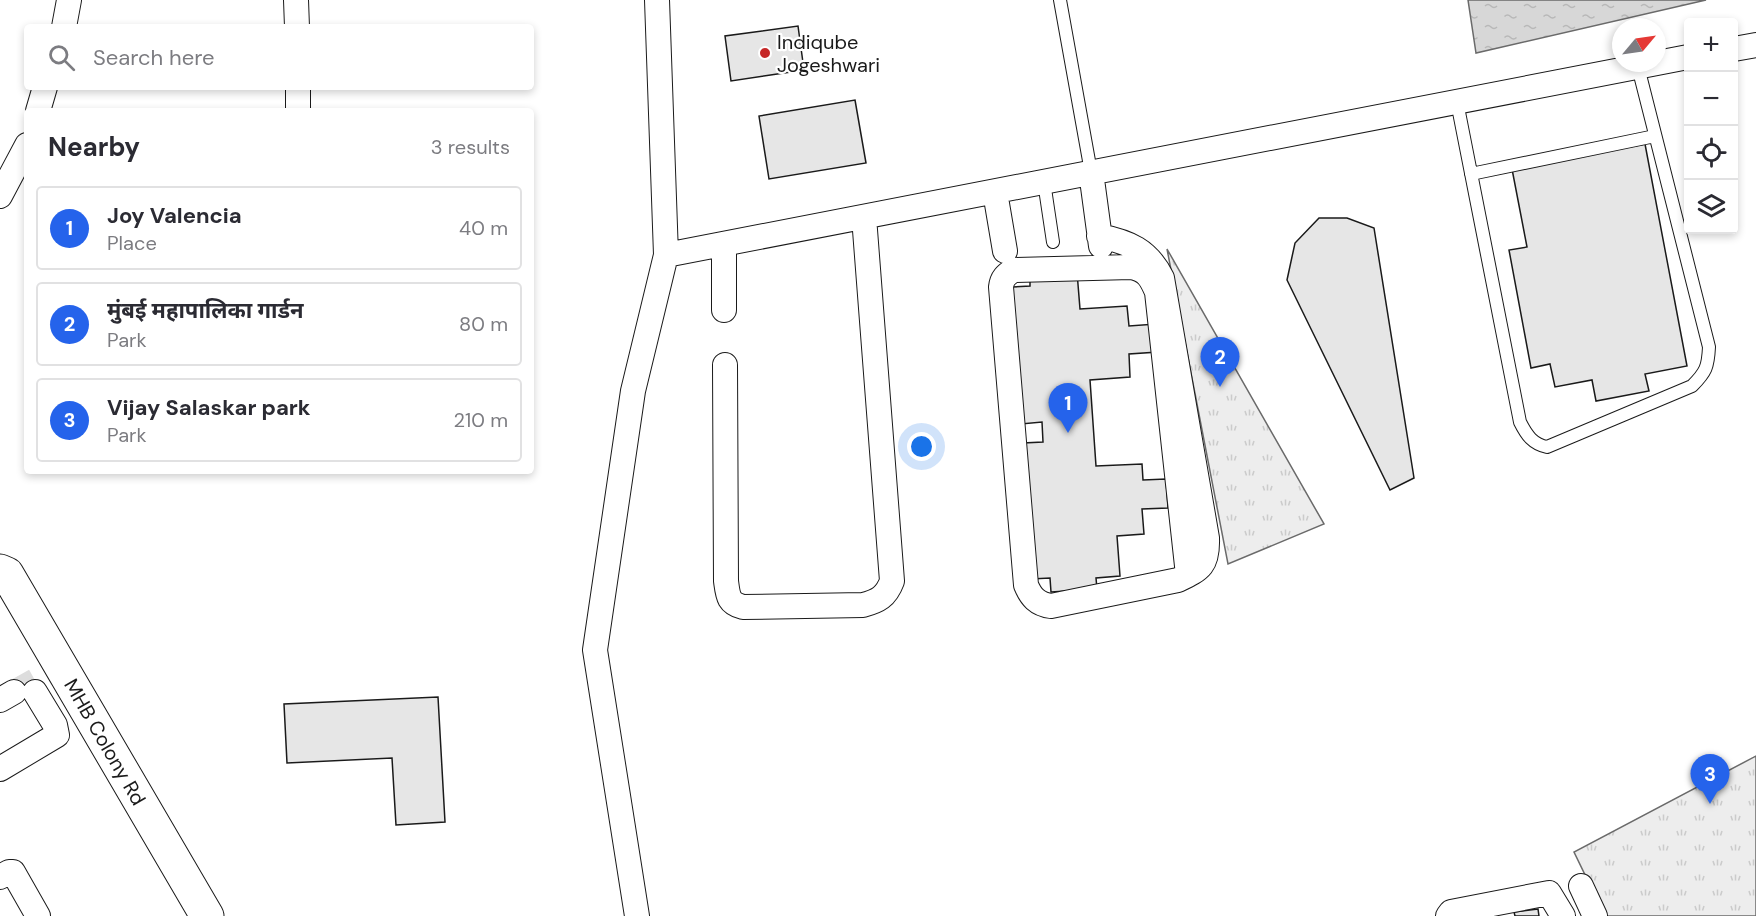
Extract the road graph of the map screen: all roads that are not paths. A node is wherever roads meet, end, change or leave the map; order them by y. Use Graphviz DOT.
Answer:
graph roads {
  1 [pos="69,0"];
  2 [pos="296,0"];
  3 [pos="657,0"];
  4 [pos="1060,0"];
  5 [pos="65,24"];
  6 [pos="297,24"];
  7 [pos="1756,45"];
  8 [pos="1738,48"];
  9 [pos="1684,58"];
  10 [pos="1666,62"];
  11 [pos="1612,72"];
  12 [pos="1639,72"];
  13 [pos="44,90"];
  14 [pos="298,90"];
  15 [pos="1457,102"];
  16 [pos="39,108"];
  17 [pos="298,108"];
  18 [pos="1655,136"];
  19 [pos="24,151"];
  20 [pos="1091,172"];
  21 [pos="1471,174"];
  22 [pos="1044,182"];
  23 [pos="996,192"];
  24 [pos="0,196"];
  25 [pos="864,217"];
  26 [pos="1053,242"];
  27 [pos="724,244"];
  28 [pos="1005,251"];
  29 [pos="666,255"];
  30 [pos="724,310"];
  31 [pos="725,365"];
  32 [pos="0,571"];
  33 [pos="1188,575"];
  34 [pos="31,685"];
  35 [pos="0,770"];
  36 [pos="0,877"];
  37 [pos="1581,886"];
  38 [pos="38,916"];
  39 [pos="207,916"];
  40 [pos="637,916"];
  41 [pos="1448,916"];
  42 [pos="1563,916"];
  43 [pos="1595,916"];
  1 -- 5 [label="street"];
  2 -- 6 [label="street"];
  3 -- 29 [label="street"];
  4 -- 20 [label="lane"];
  7 -- 8 [label="street"];
  9 -- 10 [label="street"];
  11 -- 15 [label="street"];
  12 -- 18 [label="lane"];
  13 -- 16 [label="street"];
  14 -- 17 [label="street"];
  15 -- 20 [label="street"];
  15 -- 21 [label="lane"];
  18 -- 21 [label="lane"];
  18 -- 21 [label="lane"];
  19 -- 24 [label="street"];
  20 -- 22 [label="street"];
  20 -- 33 [label="street"];
  22 -- 23 [label="street"];
  22 -- 26 [label="lane"];
  23 -- 25 [label="street"];
  23 -- 28 [label="street"];
  25 -- 27 [label="street"];
  25 -- 31 [label="street"];
  27 -- 29 [label="street"];
  27 -- 30 [label="street"];
  29 -- 40 [label="street"];
  32 -- 34 [label="street, MHB Colony Rd"];
  33 -- 33 [label="street"];
  34 -- 35 [label="street"];
  34 -- 39 [label="street, MHB Colony Rd"];
  36 -- 38 [label="street"];
  37 -- 43 [label="street"];
  41 -- 42 [label="street"];
}
